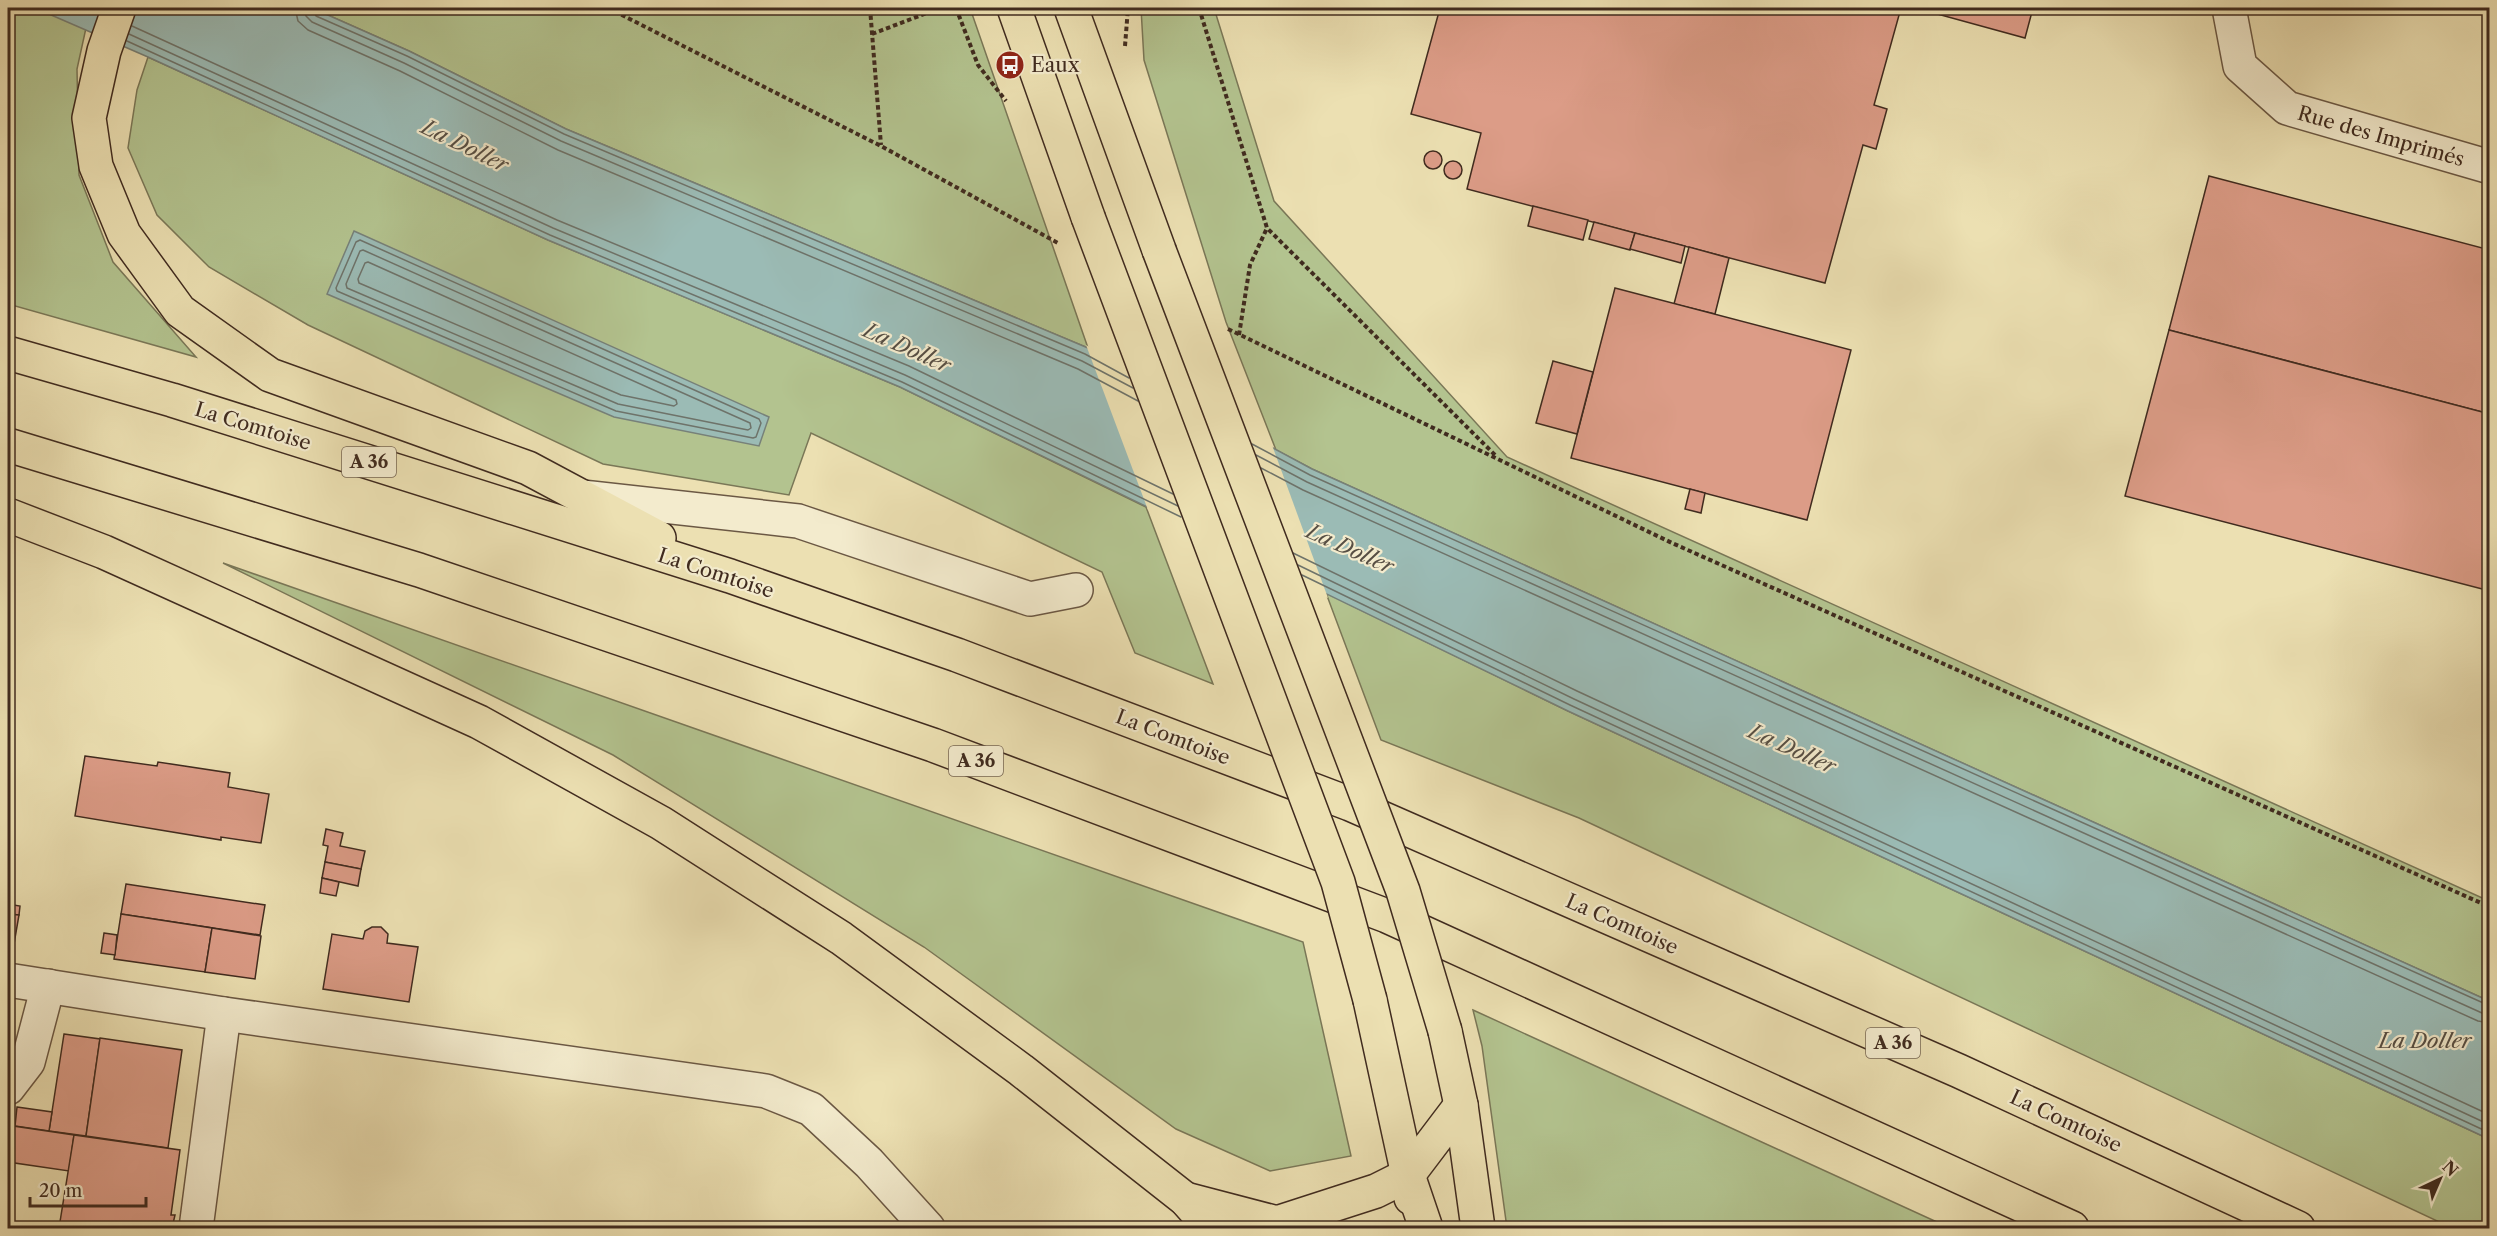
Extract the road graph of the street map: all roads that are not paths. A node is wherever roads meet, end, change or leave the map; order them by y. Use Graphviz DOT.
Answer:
graph roads {
  1 [pos="119,8"];
  2 [pos="1014,8"];
  3 [pos="1071,8"];
  4 [pos="2229,8"];
  5 [pos="2490,167"];
  6 [pos="8,353"];
  7 [pos="8,445"];
  8 [pos="582,497"];
  9 [pos="8,515"];
  10 [pos="730,576"];
  11 [pos="1076,590"];
  12 [pos="8,980"];
  13 [pos="48,986"];
  14 [pos="225,1014"];
  15 [pos="8,1088"];
  16 [pos="1461,1105"];
  17 [pos="1408,1175"];
  18 [pos="1185,1200"];
  19 [pos="196,1228"];
  20 [pos="928,1228"];
  21 [pos="1211,1228"];
  22 [pos="1415,1228"];
  23 [pos="1426,1228"];
  24 [pos="1478,1228"];
  25 [pos="2072,1228"];
  26 [pos="2298,1228"];
  1 -- 8 [label="main road"];
  2 -- 17 [label="main road, bridge"];
  3 -- 16 [label="main road, bridge"];
  4 -- 5 [label="street, Rue des Imprimés"];
  6 -- 10 [label="main road, La Comtoise / A 36"];
  7 -- 25 [label="main road, A 36"];
  8 -- 10 [label="main road"];
  8 -- 11 [label="street"];
  9 -- 18 [label="main road"];
  10 -- 26 [label="main road, La Comtoise / A 36"];
  12 -- 13 [label="street"];
  13 -- 14 [label="street"];
  13 -- 15 [label="street"];
  14 -- 19 [label="street"];
  14 -- 20 [label="street"];
  16 -- 17 [label="main road"];
  16 -- 24 [label="main road"];
  17 -- 18 [label="main road"];
  17 -- 22 [label="main road"];
  17 -- 23 [label="main road"];
  18 -- 21 [label="main road"];
}
